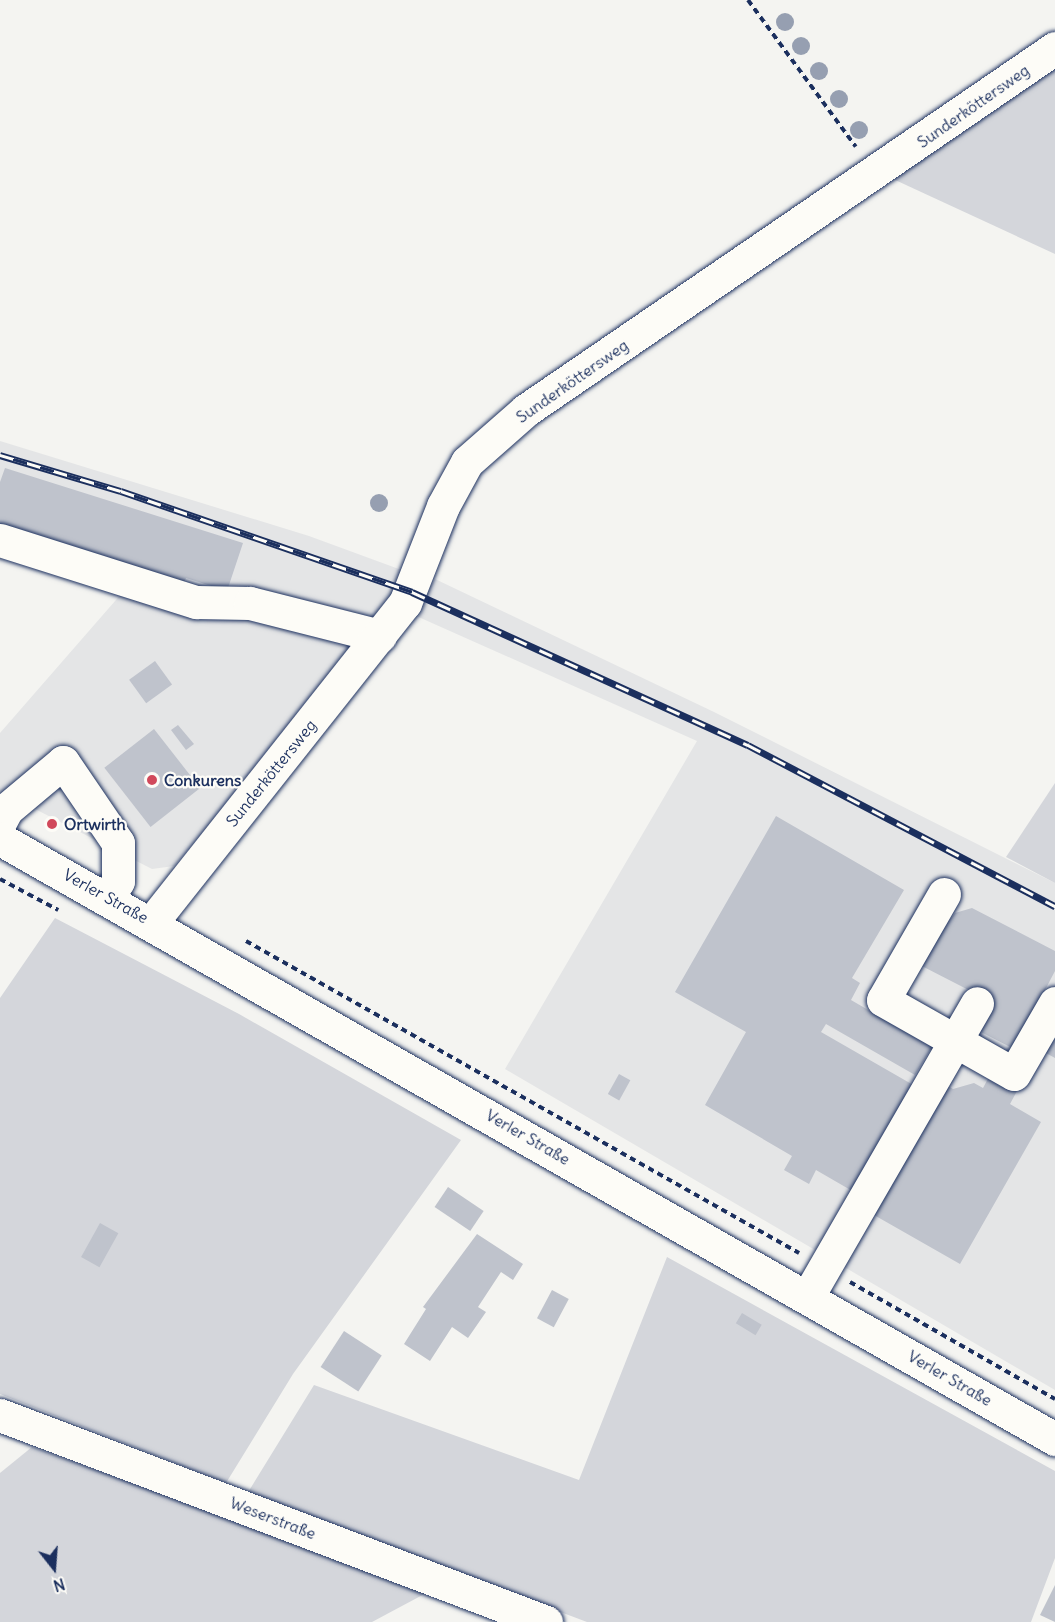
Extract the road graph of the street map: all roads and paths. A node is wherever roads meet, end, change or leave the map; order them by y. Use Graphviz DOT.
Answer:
graph roads {
  1 [pos="748,0"];
  2 [pos="1055,48"];
  3 [pos="875,174"];
  4 [pos="0,540"];
  5 [pos="380,636"];
  6 [pos="0,822"];
  7 [pos="0,839"];
  8 [pos="945,894"];
  9 [pos="108,897"];
  10 [pos="152,922"];
  11 [pos="239,937"];
  12 [pos="1055,1002"];
  13 [pos="977,1003"];
  14 [pos="955,1041"];
  15 [pos="824,1267"];
  16 [pos="808,1296"];
  17 [pos="1055,1399"];
  18 [pos="0,1415"];
  19 [pos="1055,1439"];
  20 [pos="546,1622"];
  1 -- 3 [label="path"];
  2 -- 3 [label="street, Sunderköttersweg"];
  3 -- 5 [label="street, Sunderköttersweg"];
  4 -- 5 [label="street"];
  5 -- 10 [label="street, Sunderköttersweg"];
  6 -- 9 [label="street"];
  7 -- 9 [label="street, Verler Straße"];
  8 -- 14 [label="street"];
  9 -- 10 [label="street, Verler Straße"];
  10 -- 16 [label="street, Verler Straße"];
  11 -- 15 [label="path"];
  12 -- 14 [label="street"];
  13 -- 14 [label="street"];
  14 -- 15 [label="street"];
  15 -- 16 [label="street"];
  15 -- 17 [label="path"];
  16 -- 19 [label="street, Verler Straße"];
  18 -- 20 [label="street, Weserstraße"];
}
